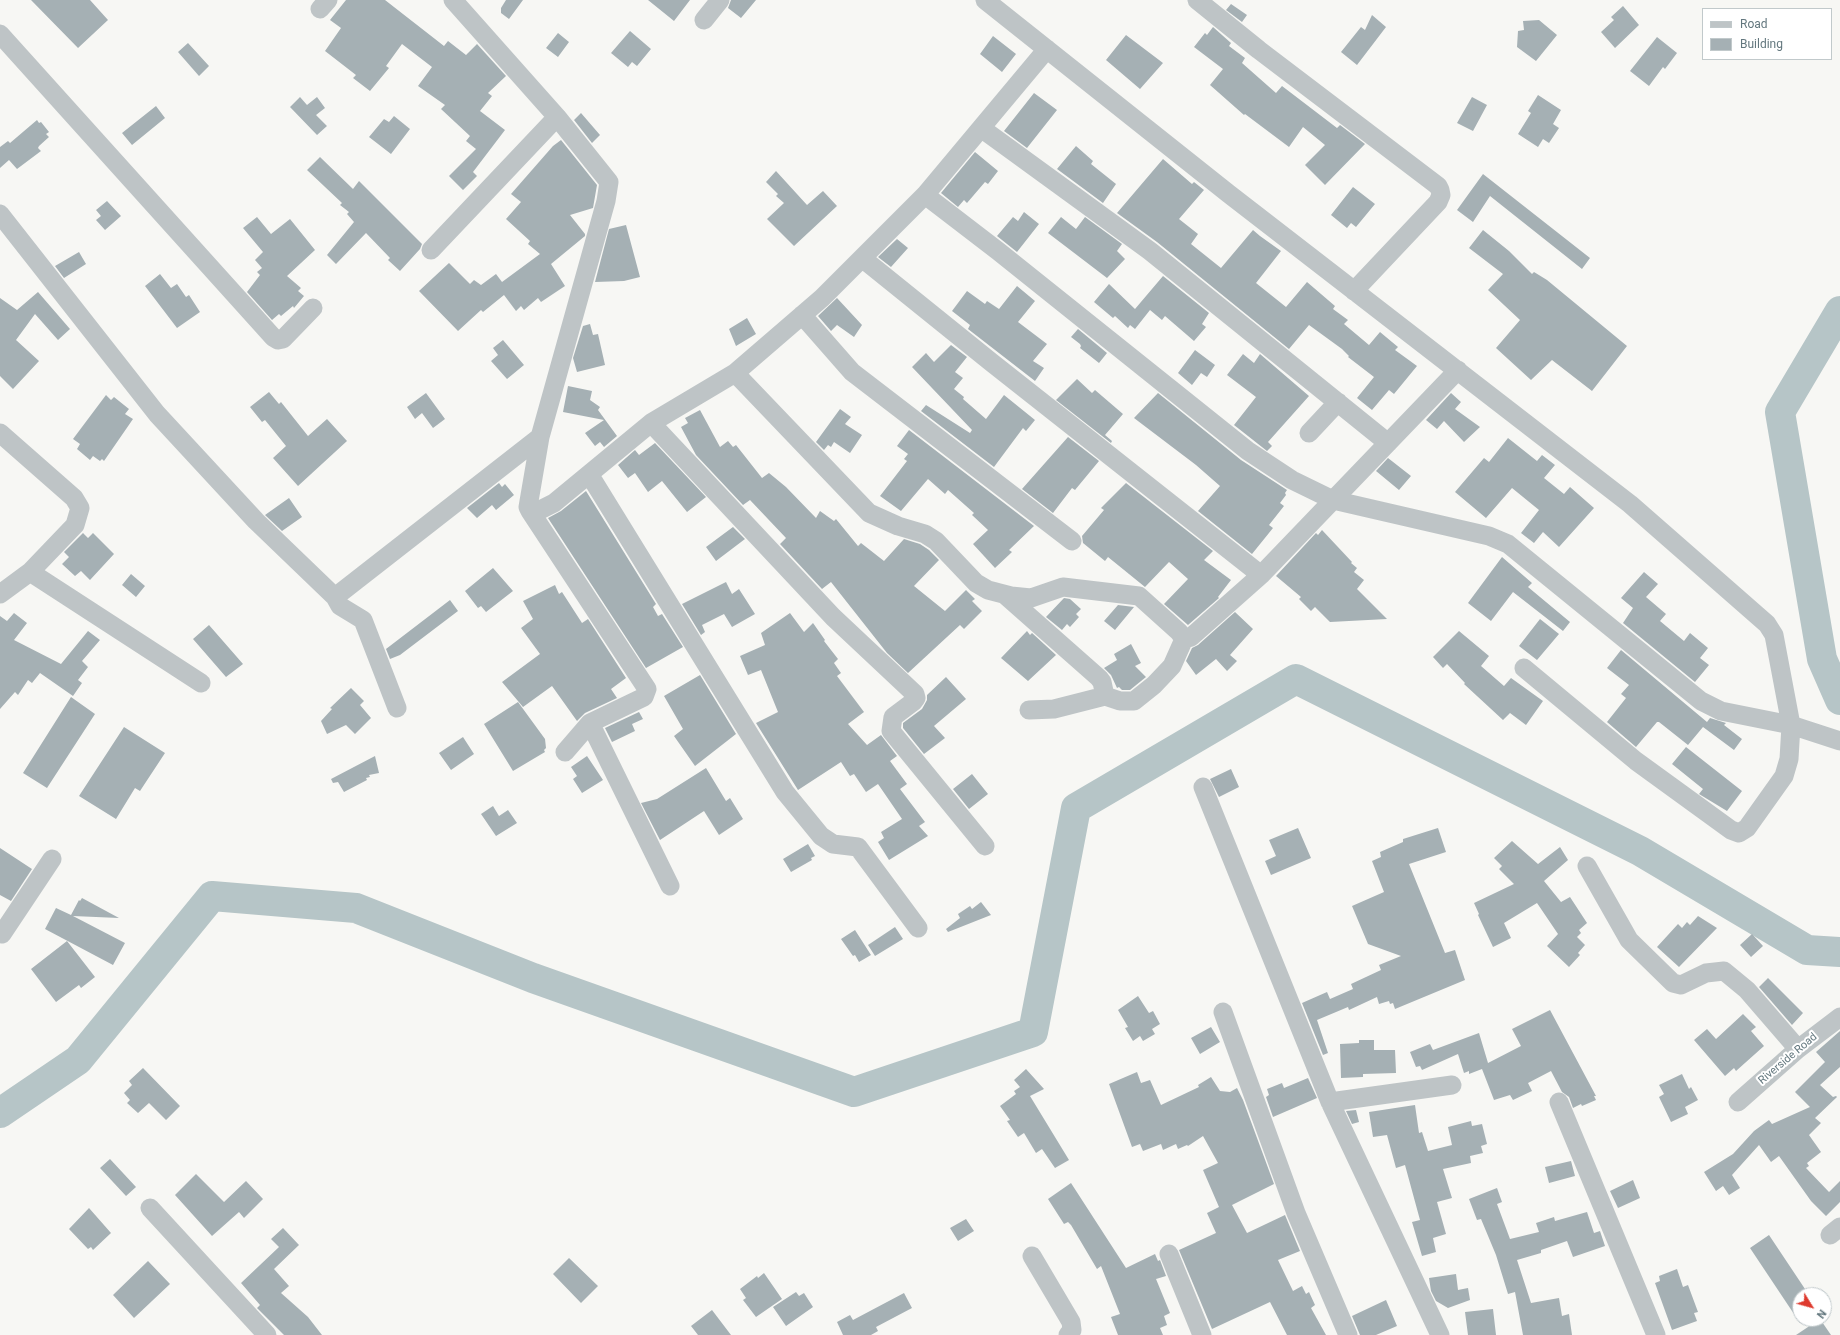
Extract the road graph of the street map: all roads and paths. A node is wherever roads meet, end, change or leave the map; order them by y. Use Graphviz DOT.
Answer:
graph roads {
  1 [pos="453,0"];
  2 [pos="720,0"];
  3 [pos="985,0"];
  4 [pos="1197,0"];
  5 [pos="704,20"];
  6 [pos="0,34"];
  7 [pos="1048,49"];
  8 [pos="557,117"];
  9 [pos="981,128"];
  10 [pos="925,195"];
  11 [pos="0,214"];
  12 [pos="431,250"];
  13 [pos="862,258"];
  14 [pos="1354,291"];
  15 [pos="313,308"];
  16 [pos="802,315"];
  17 [pos="1458,370"];
  18 [pos="735,373"];
  19 [pos="1338,402"];
  20 [pos="651,423"];
  21 [pos="0,433"];
  22 [pos="1309,433"];
  23 [pos="540,437"];
  24 [pos="1388,444"];
  25 [pos="589,474"];
  26 [pos="1334,500"];
  27 [pos="530,511"];
  28 [pos="1072,540"];
  29 [pos="30,572"];
  30 [pos="1261,575"];
  31 [pos="0,594"];
  32 [pos="1005,595"];
  33 [pos="335,597"];
  34 [pos="1184,639"];
  35 [pos="1524,668"];
  36 [pos="201,683"];
  37 [pos="1105,696"];
  38 [pos="397,708"];
  39 [pos="1029,710"];
  40 [pos="590,722"];
  41 [pos="1791,725"];
  42 [pos="1840,742"];
  43 [pos="565,752"];
  44 [pos="1203,787"];
  45 [pos="985,846"];
  46 [pos="52,859"];
  47 [pos="1587,866"];
  48 [pos="670,886"];
  49 [pos="918,928"];
  50 [pos="0,933"];
  51 [pos="1223,1012"];
  52 [pos="1840,1017"];
  53 [pos="1798,1049"];
  54 [pos="1452,1085"];
  55 [pos="1330,1102"];
  56 [pos="1558,1102"];
  57 [pos="1738,1102"];
  58 [pos="150,1208"];
  59 [pos="1169,1254"];
  60 [pos="1032,1256"];
  61 [pos="267,1335"];
  62 [pos="1068,1335"];
  63 [pos="1202,1335"];
  64 [pos="1348,1335"];
  65 [pos="1440,1335"];
  66 [pos="1656,1335"];
  1 -- 8 [label="street"];
  2 -- 5 [label="street"];
  3 -- 7 [label="street"];
  4 -- 14 [label="street"];
  6 -- 15 [label="street"];
  7 -- 9 [label="street"];
  7 -- 14 [label="street"];
  8 -- 12 [label="street"];
  8 -- 23 [label="street"];
  9 -- 10 [label="street"];
  9 -- 19 [label="street"];
  10 -- 13 [label="street"];
  10 -- 26 [label="street"];
  11 -- 33 [label="street"];
  13 -- 16 [label="street"];
  13 -- 30 [label="street"];
  14 -- 17 [label="street"];
  16 -- 18 [label="street"];
  16 -- 28 [label="street"];
  17 -- 24 [label="street"];
  17 -- 41 [label="street"];
  18 -- 20 [label="street"];
  18 -- 32 [label="street"];
  19 -- 22 [label="street"];
  19 -- 24 [label="street"];
  20 -- 25 [label="street"];
  20 -- 45 [label="street"];
  21 -- 29 [label="street"];
  23 -- 27 [label="street"];
  23 -- 33 [label="street"];
  24 -- 26 [label="street"];
  25 -- 27 [label="street"];
  25 -- 49 [label="street"];
  26 -- 30 [label="street"];
  26 -- 41 [label="street"];
  27 -- 40 [label="street"];
  29 -- 31 [label="street"];
  29 -- 36 [label="street"];
  30 -- 34 [label="street"];
  32 -- 34 [label="street"];
  32 -- 37 [label="street"];
  33 -- 38 [label="street"];
  34 -- 37 [label="street"];
  35 -- 41 [label="street"];
  37 -- 39 [label="street"];
  40 -- 43 [label="street"];
  40 -- 48 [label="street"];
  41 -- 42 [label="street"];
  44 -- 55 [label="street"];
  46 -- 50 [label="street"];
  47 -- 53 [label="street"];
  51 -- 64 [label="street"];
  52 -- 53 [label="street, Riverside Road"];
  53 -- 57 [label="street, Riverside Road"];
  54 -- 55 [label="street"];
  55 -- 65 [label="street"];
  56 -- 66 [label="street"];
  58 -- 61 [label="street"];
  59 -- 63 [label="street"];
  60 -- 62 [label="street"];
}
